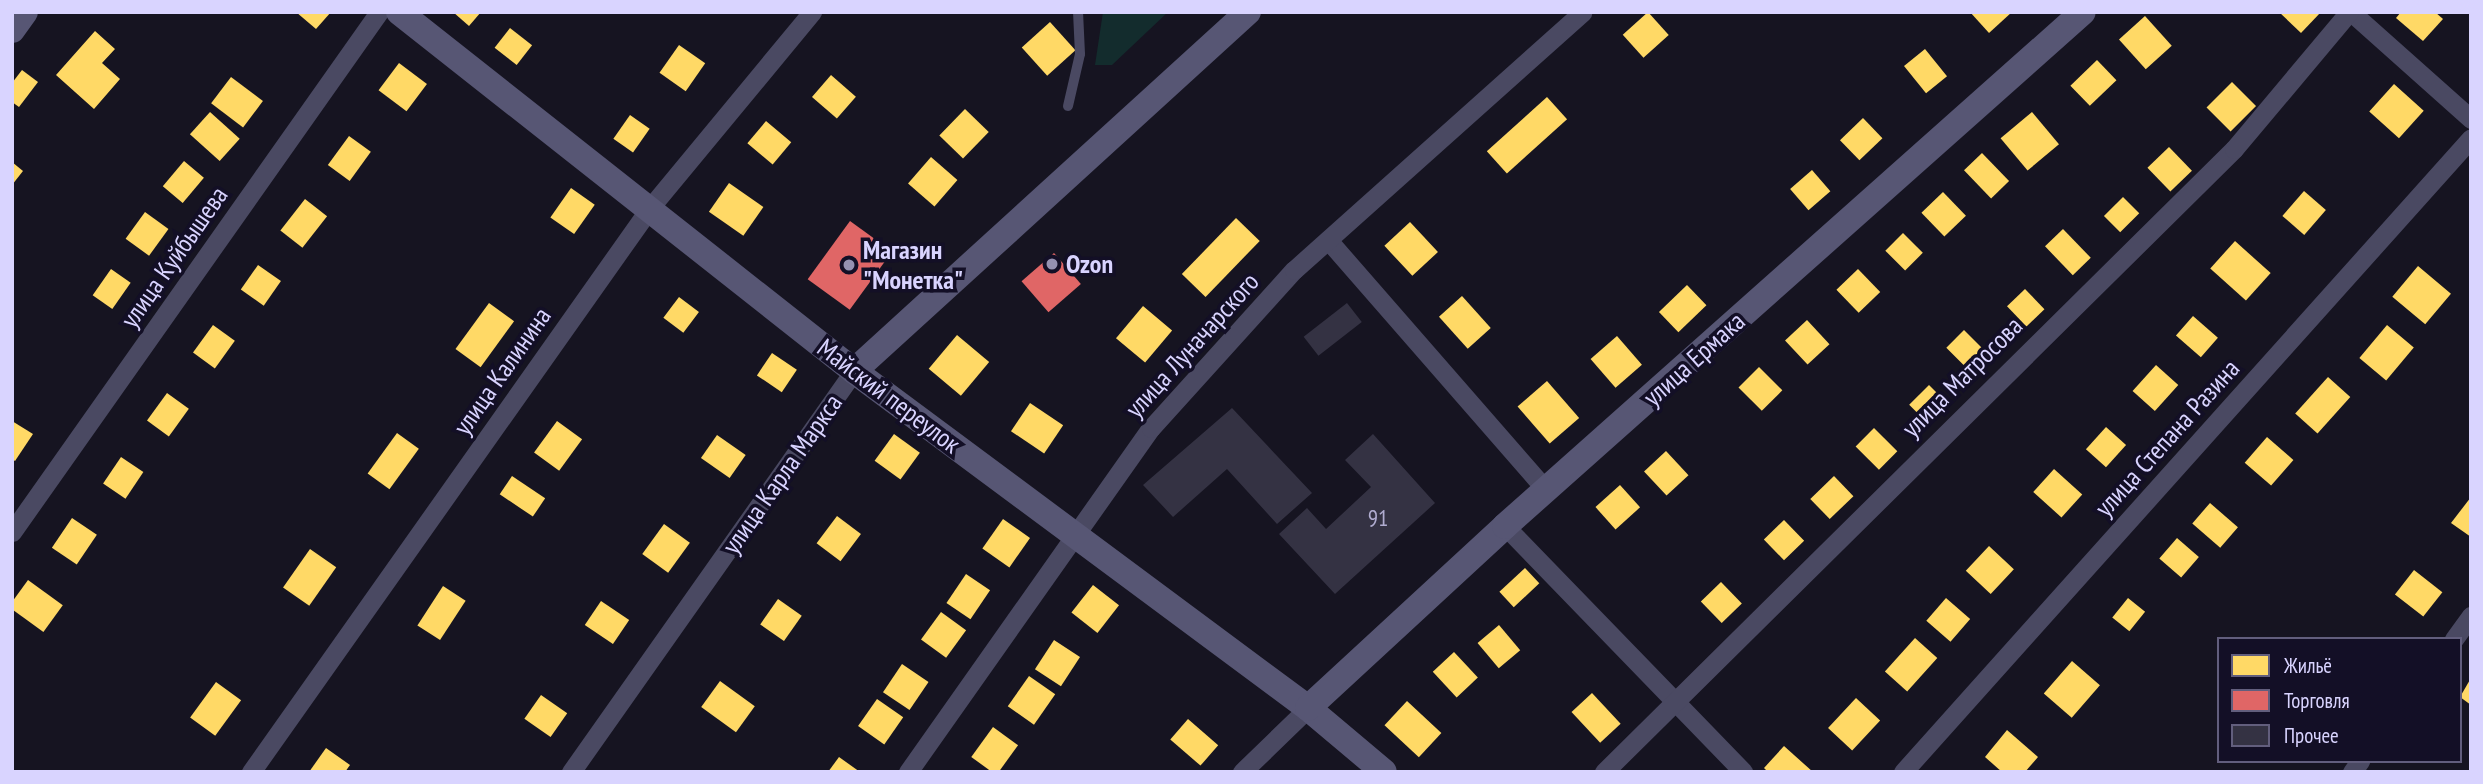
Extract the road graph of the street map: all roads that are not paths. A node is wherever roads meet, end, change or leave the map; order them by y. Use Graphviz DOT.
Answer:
graph roads {
  1 [pos="25,12"];
  2 [pos="379,12"];
  3 [pos="399,12"];
  4 [pos="812,12"];
  5 [pos="1078,12"];
  6 [pos="1248,12"];
  7 [pos="1583,12"];
  8 [pos="2083,12"];
  9 [pos="2350,12"];
  10 [pos="12,30"];
  11 [pos="1068,106"];
  12 [pos="2471,119"];
  13 [pos="2471,138"];
  14 [pos="649,209"];
  15 [pos="1328,240"];
  16 [pos="854,371"];
  17 [pos="1546,490"];
  18 [pos="1505,526"];
  19 [pos="12,532"];
  20 [pos="1077,535"];
  21 [pos="2471,616"];
  22 [pos="2455,637"];
  23 [pos="1672,700"];
  24 [pos="1308,708"];
  25 [pos="251,772"];
  26 [pos="572,772"];
  27 [pos="908,772"];
  28 [pos="1242,772"];
  29 [pos="1384,772"];
  30 [pos="1604,772"];
  31 [pos="1743,772"];
  32 [pos="1903,772"];
  1 -- 10 [label="main road"];
  2 -- 19 [label="street, улица Куйбышева"];
  3 -- 14 [label="main road, Майский переулок"];
  4 -- 14 [label="street, улица Калинина"];
  5 -- 11 [label="lane"];
  6 -- 16 [label="main road, улица Карла Маркса"];
  7 -- 15 [label="street, улица Луначарского"];
  8 -- 17 [label="main road, улица Ермака"];
  9 -- 12 [label="street"];
  9 -- 23 [label="street, улица Матросова"];
  13 -- 32 [label="street, улица Степана Разина"];
  14 -- 16 [label="main road, Майский переулок"];
  14 -- 25 [label="street, улица Калинина"];
  15 -- 17 [label="street"];
  15 -- 20 [label="street, улица Луначарского"];
  16 -- 20 [label="main road, Майский переулок"];
  16 -- 26 [label="street, улица Карла Маркса"];
  17 -- 18 [label="main road, улица Ермака"];
  18 -- 23 [label="street"];
  18 -- 24 [label="main road, улица Ермака"];
  20 -- 24 [label="main road, Майский переулок"];
  20 -- 27 [label="street, улица Луначарского"];
  21 -- 22 [label="street"];
  23 -- 30 [label="street, улица Матросова"];
  23 -- 31 [label="street"];
  24 -- 28 [label="street"];
  24 -- 29 [label="main road, Майский переулок"];
}
